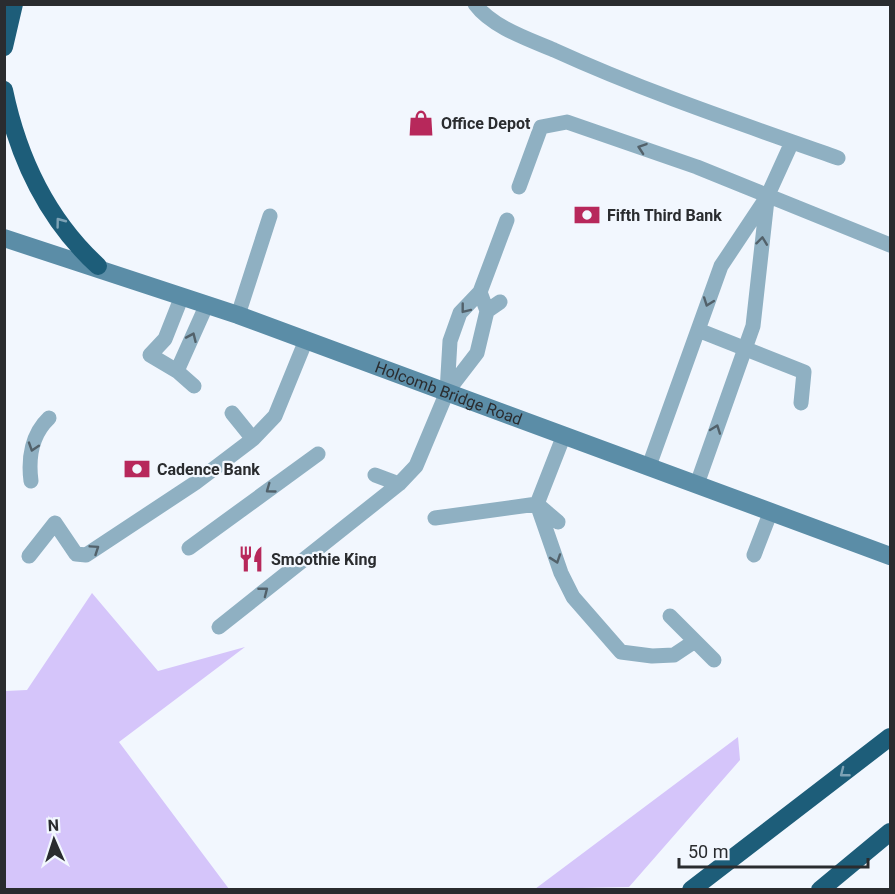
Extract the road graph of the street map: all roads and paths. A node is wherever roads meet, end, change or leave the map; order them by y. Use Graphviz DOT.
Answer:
graph roads {
  1 [pos="14,4"];
  2 [pos="475,4"];
  3 [pos="4,47"];
  4 [pos="4,90"];
  5 [pos="792,142"];
  6 [pos="838,158"];
  7 [pos="519,187"];
  8 [pos="767,197"];
  9 [pos="270,216"];
  10 [pos="507,220"];
  11 [pos="4,238"];
  12 [pos="891,245"];
  13 [pos="98,266"];
  14 [pos="480,292"];
  15 [pos="182,296"];
  16 [pos="207,304"];
  17 [pos="238,315"];
  18 [pos="698,330"];
  19 [pos="306,340"];
  20 [pos="745,348"];
  21 [pos="177,371"];
  22 [pos="194,386"];
  23 [pos="447,392"];
  24 [pos="801,403"];
  25 [pos="232,413"];
  26 [pos="50,418"];
  27 [pos="564,435"];
  28 [pos="253,439"];
  29 [pos="318,454"];
  30 [pos="649,466"];
  31 [pos="375,475"];
  32 [pos="31,481"];
  33 [pos="399,484"];
  34 [pos="696,484"];
  35 [pos="537,504"];
  36 [pos="771,511"];
  37 [pos="435,518"];
  38 [pos="558,522"];
  39 [pos="189,548"];
  40 [pos="754,555"];
  41 [pos="29,556"];
  42 [pos="891,556"];
  43 [pos="670,616"];
  44 [pos="219,627"];
  45 [pos="695,641"];
  46 [pos="714,660"];
  47 [pos="891,737"];
  48 [pos="891,832"];
  49 [pos="692,890"];
  50 [pos="820,890"];
  1 -- 3 [label="highway"];
  2 -- 5 [label="lane"];
  13 -- 4 [label="highway, one-way"];
  5 -- 6 [label="lane"];
  5 -- 8 [label="lane"];
  8 -- 7 [label="lane, one-way"];
  8 -- 12 [label="lane"];
  8 -- 18 [label="lane, one-way"];
  20 -- 8 [label="lane, one-way"];
  9 -- 17 [label="lane"];
  10 -- 14 [label="lane"];
  11 -- 13 [label="main road, Holcomb Bridge Road"];
  13 -- 15 [label="main road, Holcomb Bridge Road"];
  14 -- 23 [label="lane, one-way"];
  14 -- 23 [label="lane"];
  15 -- 16 [label="main road, Holcomb Bridge Road"];
  15 -- 21 [label="lane"];
  16 -- 17 [label="main road, Holcomb Bridge Road"];
  21 -- 16 [label="lane, one-way"];
  17 -- 19 [label="main road, Holcomb Bridge Road"];
  18 -- 20 [label="lane"];
  18 -- 30 [label="lane"];
  19 -- 23 [label="main road, Holcomb Bridge Road"];
  19 -- 28 [label="lane"];
  20 -- 24 [label="lane"];
  34 -- 20 [label="lane, one-way"];
  21 -- 22 [label="lane"];
  23 -- 27 [label="main road, Holcomb Bridge Road"];
  23 -- 33 [label="lane"];
  25 -- 28 [label="lane"];
  26 -- 32 [label="lane, one-way"];
  27 -- 30 [label="main road, Holcomb Bridge Road"];
  27 -- 35 [label="lane"];
  41 -- 28 [label="lane, one-way"];
  29 -- 39 [label="lane, one-way"];
  30 -- 34 [label="main road, Holcomb Bridge Road"];
  31 -- 33 [label="lane"];
  44 -- 33 [label="lane, one-way"];
  34 -- 36 [label="main road, Holcomb Bridge Road"];
  35 -- 37 [label="lane"];
  35 -- 38 [label="lane"];
  35 -- 45 [label="lane, one-way"];
  36 -- 40 [label="lane"];
  36 -- 42 [label="main road, Holcomb Bridge Road"];
  43 -- 45 [label="lane"];
  45 -- 46 [label="lane"];
  47 -- 49 [label="highway, one-way"];
  48 -- 50 [label="highway"];
}
